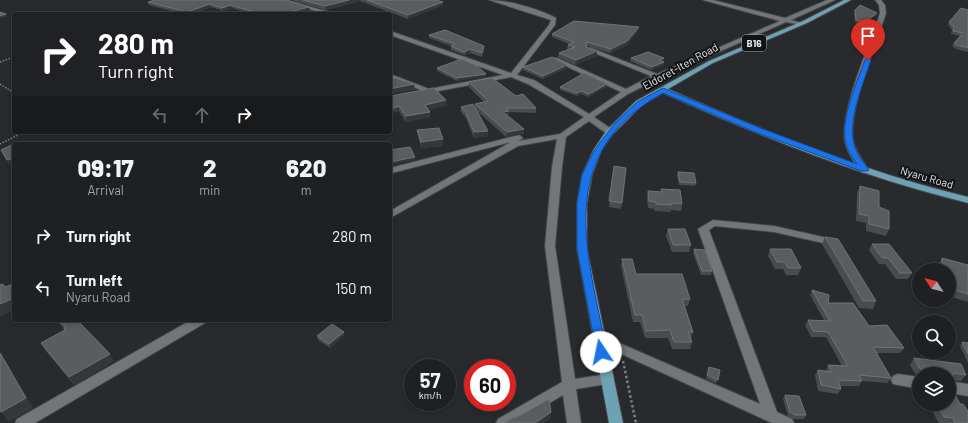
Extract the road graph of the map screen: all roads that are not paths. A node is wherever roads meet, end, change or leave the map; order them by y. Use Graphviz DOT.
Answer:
graph roads {
  1 [pos="280,0"];
  2 [pos="492,0"];
  3 [pos="706,0"];
  4 [pos="832,0"];
  5 [pos="848,0"];
  6 [pos="878,0"];
  7 [pos="325,12"];
  8 [pos="786,20"];
  9 [pos="800,24"];
  10 [pos="392,34"];
  11 [pos="589,49"];
  12 [pos="555,59"];
  13 [pos="513,75"];
  14 [pos="656,76"];
  15 [pos="392,77"];
  16 [pos="663,90"];
  17 [pos="429,91"];
  18 [pos="627,92"];
  19 [pos="414,94"];
  20 [pos="589,118"];
  21 [pos="610,132"];
  22 [pos="562,136"];
  23 [pos="532,140"];
  24 [pos="392,170"];
  25 [pos="864,170"];
  26 [pos="968,201"];
  27 [pos="392,214"];
  28 [pos="832,242"];
  29 [pos="198,322"];
  30 [pos="599,339"];
  31 [pos="607,379"];
  32 [pos="898,380"];
  33 [pos="912,382"];
  34 [pos="569,385"];
  35 [pos="956,388"];
  36 [pos="968,390"];
  37 [pos="771,416"];
  38 [pos="22,423"];
  39 [pos="503,423"];
  40 [pos="574,423"];
  41 [pos="616,423"];
  42 [pos="787,423"];
  1 -- 7 [label="street"];
  2 -- 13 [label="street"];
  3 -- 8 [label="street"];
  4 -- 8 [label="street"];
  5 -- 9 [label="main road, Eldoret-Iten Road / B16"];
  6 -- 25 [label="street"];
  8 -- 9 [label="street"];
  8 -- 14 [label="street"];
  9 -- 16 [label="main road, Eldoret-Iten Road / B16"];
  10 -- 13 [label="street"];
  11 -- 14 [label="street"];
  12 -- 18 [label="street"];
  13 -- 17 [label="street"];
  13 -- 20 [label="street"];
  14 -- 18 [label="street"];
  15 -- 17 [label="street"];
  16 -- 21 [label="main road, Eldoret-Iten Road / B16"];
  16 -- 25 [label="main road, Nyaru Road"];
  17 -- 19 [label="street"];
  18 -- 20 [label="street"];
  20 -- 21 [label="street"];
  20 -- 22 [label="street"];
  21 -- 30 [label="main road, Eldoret-Iten Road / B16"];
  22 -- 23 [label="street"];
  22 -- 34 [label="street"];
  23 -- 24 [label="street"];
  23 -- 27 [label="street"];
  25 -- 26 [label="main road, Nyaru Road"];
  28 -- 37 [label="street"];
  29 -- 38 [label="street"];
  30 -- 31 [label="main road, Eldoret-Iten Road / B16"];
  30 -- 37 [label="street"];
  31 -- 34 [label="street"];
  31 -- 41 [label="main road, Eldoret-Iten Road / B16"];
  32 -- 33 [label="street"];
  34 -- 39 [label="street"];
  34 -- 40 [label="street"];
  35 -- 36 [label="street"];
  37 -- 42 [label="street"];
}
